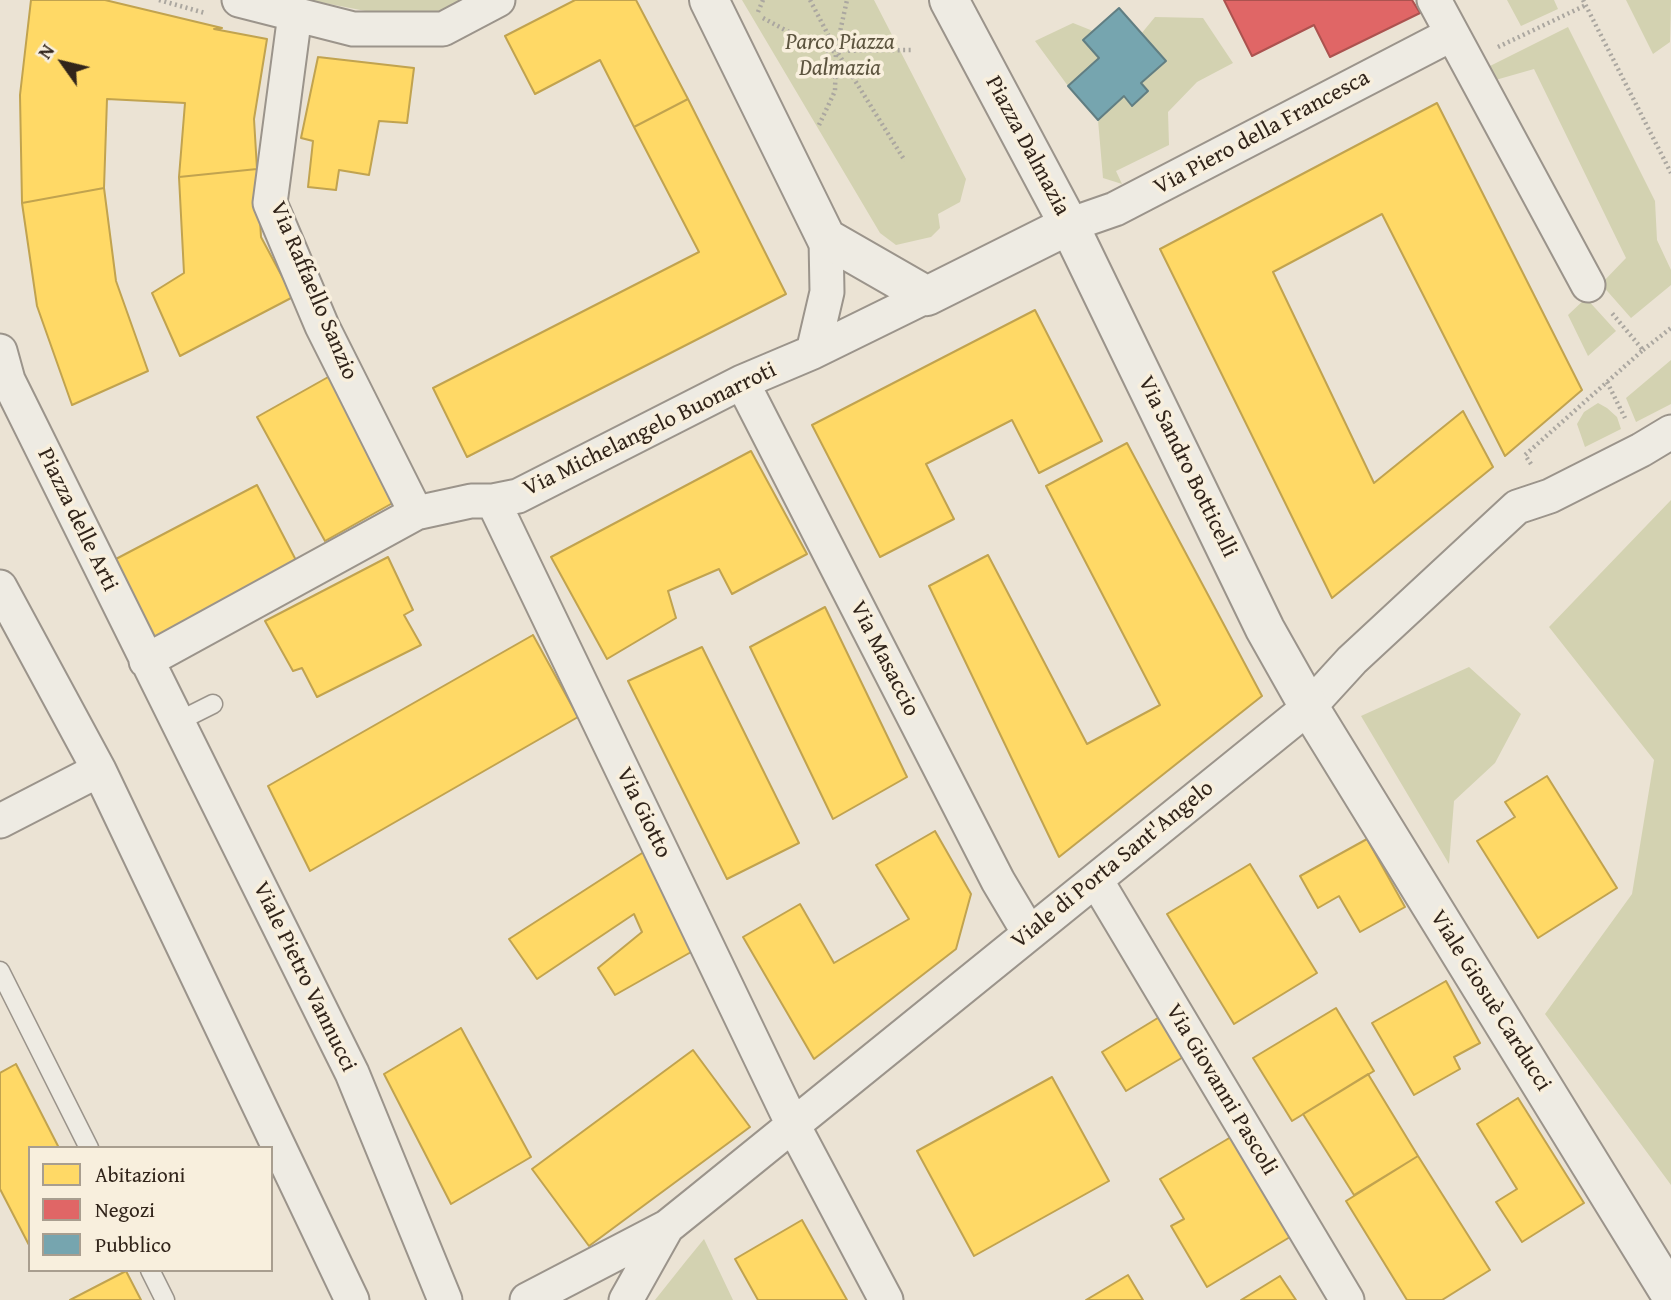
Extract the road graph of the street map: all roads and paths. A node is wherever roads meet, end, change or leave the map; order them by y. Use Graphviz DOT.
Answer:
graph roads {
  1 [pos="239,0"];
  2 [pos="498,0"];
  3 [pos="709,0"];
  4 [pos="810,0"];
  5 [pos="847,0"];
  6 [pos="949,0"];
  7 [pos="1434,0"];
  8 [pos="1585,2"];
  9 [pos="295,14"];
  10 [pos="757,15"];
  11 [pos="1460,48"];
  12 [pos="836,50"];
  13 [pos="914,50"];
  14 [pos="819,125"];
  15 [pos="905,161"];
  16 [pos="1671,173"];
  17 [pos="1069,225"];
  18 [pos="826,238"];
  19 [pos="1588,285"];
  20 [pos="927,296"];
  21 [pos="1671,328"];
  22 [pos="1643,350"];
  23 [pos="813,352"];
  24 [pos="4,365"];
  25 [pos="742,382"];
  26 [pos="1671,432"];
  27 [pos="1550,496"];
  28 [pos="493,501"];
  29 [pos="416,513"];
  30 [pos="0,587"];
  31 [pos="146,661"];
  32 [pos="213,704"];
  33 [pos="1309,706"];
  34 [pos="177,722"];
  35 [pos="99,770"];
  36 [pos="0,821"];
  37 [pos="1096,880"];
  38 [pos="1029,933"];
  39 [pos="0,971"];
  40 [pos="793,1125"];
  41 [pos="88,1146"];
  42 [pos="667,1227"];
  43 [pos="151,1272"];
  44 [pos="1671,1295"];
  45 [pos="165,1300"];
  46 [pos="352,1300"];
  47 [pos="445,1300"];
  48 [pos="527,1300"];
  49 [pos="626,1300"];
  50 [pos="886,1300"];
  51 [pos="1347,1300"];
  1 -- 9 [label="street"];
  2 -- 9 [label="street"];
  3 -- 18 [label="street"];
  4 -- 12 [label="path"];
  5 -- 12 [label="path"];
  6 -- 17 [label="street, Piazza Dalmazia"];
  7 -- 11 [label="street"];
  8 -- 11 [label="path"];
  8 -- 16 [label="path"];
  9 -- 29 [label="street, Via Raffaello Sanzio"];
  10 -- 12 [label="path"];
  11 -- 17 [label="street, Via Piero della Francesca"];
  11 -- 19 [label="street"];
  12 -- 13 [label="path"];
  12 -- 14 [label="path"];
  12 -- 15 [label="path"];
  17 -- 20 [label="street, Piazza Dalmazia"];
  17 -- 33 [label="street, Via Sandro Botticelli"];
  18 -- 20 [label="street"];
  18 -- 23 [label="street"];
  19 -- 22 [label="path"];
  20 -- 23 [label="street, Piazza Dalmazia"];
  21 -- 22 [label="path"];
  22 -- 27 [label="path"];
  23 -- 25 [label="street, Via Michelangelo Buonarroti"];
  24 -- 31 [label="street, Piazza delle Arti"];
  25 -- 28 [label="street, Via Michelangelo Buonarroti"];
  25 -- 38 [label="street, Via Masaccio"];
  26 -- 27 [label="street, Viale di Porta Sant'Angelo"];
  27 -- 33 [label="street, Viale di Porta Sant'Angelo"];
  28 -- 29 [label="street, Via Michelangelo Buonarroti"];
  28 -- 40 [label="street, Via Giotto"];
  29 -- 31 [label="street, Via Michelangelo Buonarroti"];
  30 -- 35 [label="street"];
  31 -- 34 [label="street, Viale Pietro Vannucci"];
  32 -- 34 [label="lane"];
  33 -- 37 [label="street, Viale di Porta Sant'Angelo"];
  33 -- 44 [label="street, Viale Giosuè Carducci"];
  34 -- 47 [label="street, Viale Pietro Vannucci"];
  35 -- 36 [label="street"];
  35 -- 46 [label="street"];
  37 -- 38 [label="street, Viale di Porta Sant'Angelo"];
  37 -- 51 [label="street, Via Giovanni Pascoli"];
  38 -- 40 [label="street, Viale di Porta Sant'Angelo"];
  39 -- 41 [label="lane"];
  40 -- 42 [label="street, Viale di Porta Sant'Angelo"];
  40 -- 50 [label="street, Via Giotto"];
  42 -- 48 [label="street, Viale di Porta Sant'Angelo"];
  42 -- 49 [label="street, Viale di Porta Sant'Angelo"];
  43 -- 45 [label="lane"];
}
